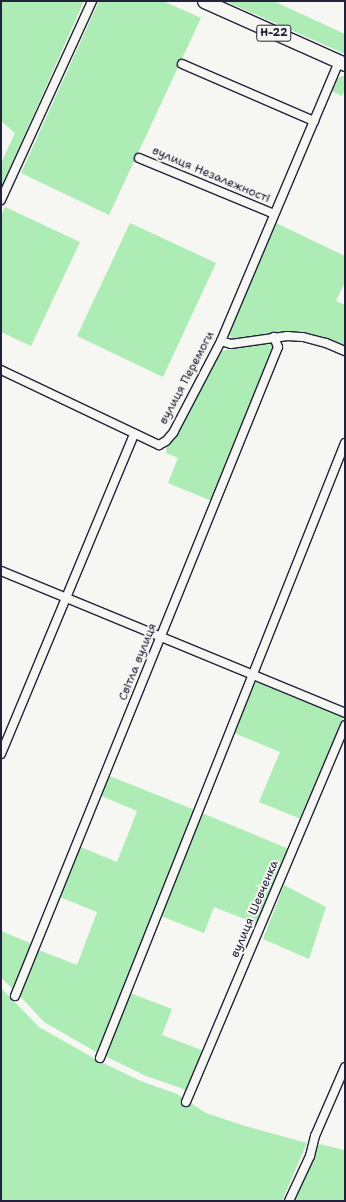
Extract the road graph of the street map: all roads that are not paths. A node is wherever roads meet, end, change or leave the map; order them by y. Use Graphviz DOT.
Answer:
graph roads {
  1 [pos="92,1"];
  2 [pos="204,1"];
  3 [pos="342,63"];
  4 [pos="182,64"];
  5 [pos="314,121"];
  6 [pos="139,158"];
  7 [pos="1,200"];
  8 [pos="274,214"];
  9 [pos="274,337"];
  10 [pos="221,341"];
  11 [pos="345,351"];
  12 [pos="1,370"];
  13 [pos="134,434"];
  14 [pos="345,443"];
  15 [pos="1,571"];
  16 [pos="65,598"];
  17 [pos="161,637"];
  18 [pos="253,675"];
  19 [pos="345,713"];
  20 [pos="345,725"];
  21 [pos="1,754"];
  22 [pos="15,996"];
  23 [pos="100,1058"];
  24 [pos="345,1067"];
  25 [pos="186,1102"];
  26 [pos="290,1201"];
  1 -- 7 [label="street"];
  2 -- 3 [label="main road, Н-22"];
  3 -- 5 [label="street, вулиця Перемоги"];
  4 -- 5 [label="street"];
  5 -- 8 [label="street, вулиця Перемоги"];
  6 -- 8 [label="street, вулиця Незалежності"];
  8 -- 10 [label="street, вулиця Перемоги"];
  9 -- 10 [label="street"];
  9 -- 11 [label="street"];
  9 -- 17 [label="street, Світла вулиця"];
  10 -- 13 [label="street, вулиця Перемоги"];
  12 -- 13 [label="street"];
  13 -- 16 [label="street"];
  14 -- 18 [label="street"];
  15 -- 16 [label="street"];
  16 -- 17 [label="street"];
  16 -- 21 [label="street"];
  17 -- 18 [label="street"];
  17 -- 22 [label="street, Світла вулиця"];
  18 -- 19 [label="street"];
  18 -- 23 [label="street"];
  20 -- 25 [label="street, вулиця Шевченка"];
  24 -- 26 [label="street"];
}
